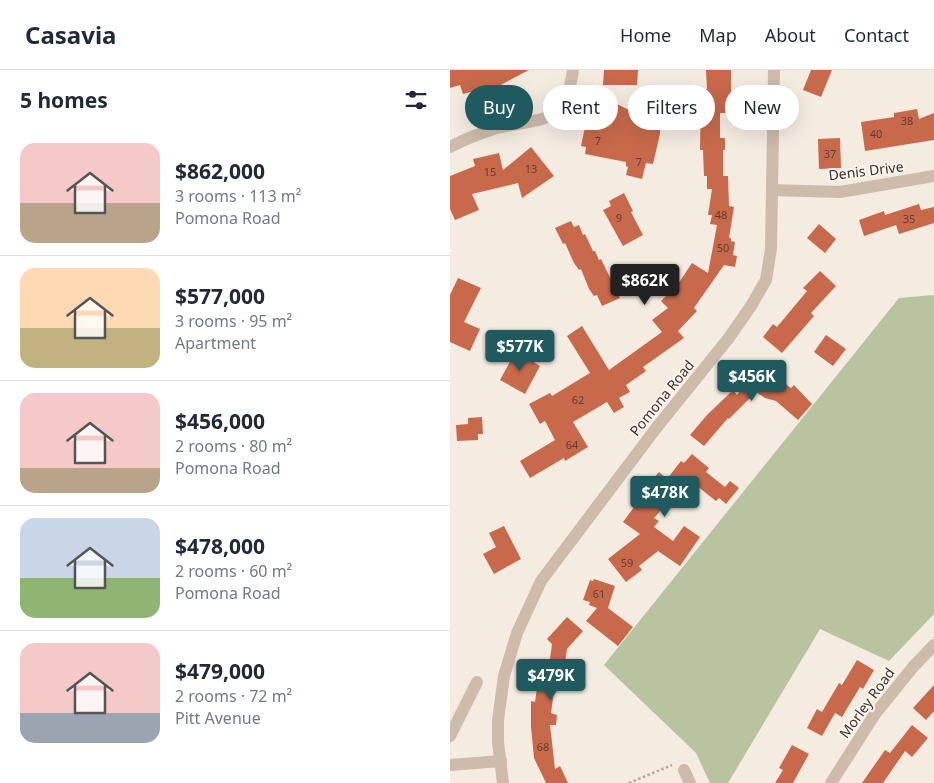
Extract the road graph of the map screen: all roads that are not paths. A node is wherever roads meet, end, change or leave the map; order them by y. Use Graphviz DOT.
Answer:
graph roads {
  1 [pos="573,70"];
  2 [pos="774,70"];
  3 [pos="450,147"];
  4 [pos="934,176"];
  5 [pos="772,190"];
  6 [pos="934,646"];
  7 [pos="477,682"];
  8 [pos="450,736"];
  9 [pos="450,760"];
  10 [pos="501,761"];
  11 [pos="450,765"];
  12 [pos="684,770"];
  13 [pos="503,783"];
  14 [pos="690,783"];
  15 [pos="831,783"];
  1 -- 3 [label="street"];
  2 -- 5 [label="street, Pomona Road"];
  4 -- 5 [label="street, Denis Drive"];
  5 -- 10 [label="street, Pomona Road"];
  6 -- 15 [label="street, Morley Road"];
  7 -- 8 [label="street"];
  9 -- 11 [label="street"];
  10 -- 11 [label="street"];
  10 -- 13 [label="street, Pomona Road"];
  12 -- 14 [label="street"];
}
